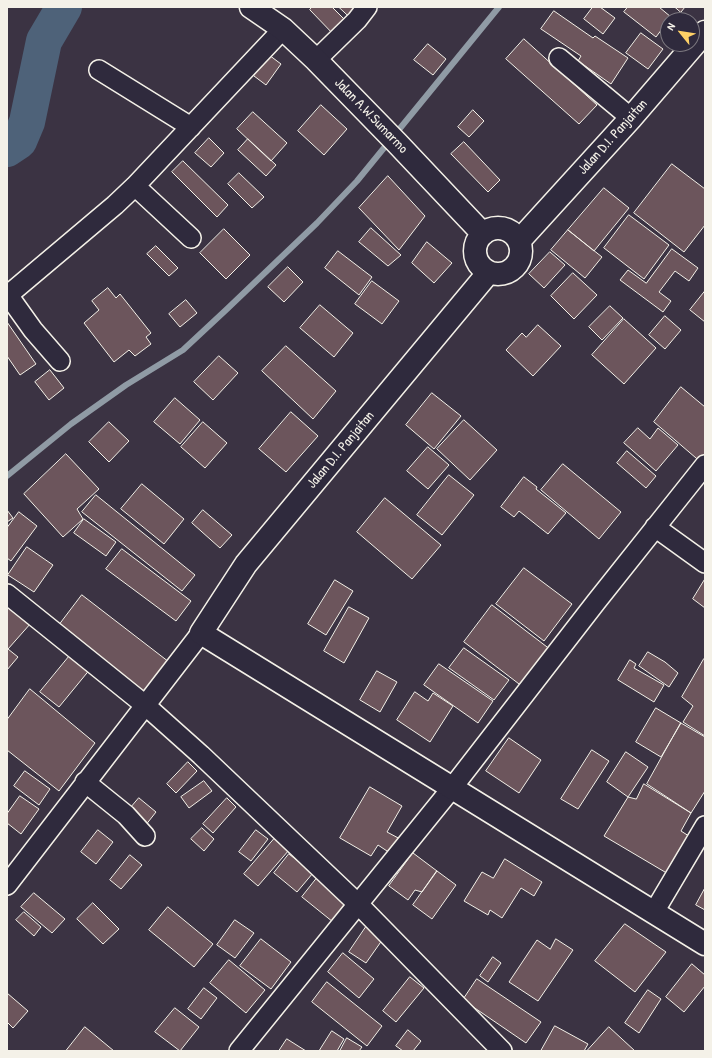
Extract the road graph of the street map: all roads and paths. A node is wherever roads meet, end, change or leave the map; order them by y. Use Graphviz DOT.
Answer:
graph roads {
  1 [pos="251,7"];
  2 [pos="368,7"];
  3 [pos="283,29"];
  4 [pos="705,32"];
  5 [pos="559,58"];
  6 [pos="316,60"];
  7 [pos="99,70"];
  8 [pos="631,118"];
  9 [pos="191,127"];
  10 [pos="135,186"];
  11 [pos="483,234"];
  12 [pos="191,238"];
  13 [pos="519,241"];
  14 [pos="489,272"];
  15 [pos="7,296"];
  16 [pos="60,361"];
  17 [pos="705,465"];
  18 [pos="656,527"];
  19 [pos="705,563"];
  20 [pos="7,594"];
  21 [pos="201,633"];
  22 [pos="144,705"];
  23 [pos="85,782"];
  24 [pos="452,788"];
  25 [pos="705,826"];
  26 [pos="145,836"];
  27 [pos="7,885"];
  28 [pos="358,904"];
  29 [pos="654,912"];
  30 [pos="705,944"];
  31 [pos="239,1051"];
  32 [pos="502,1051"];
  1 -- 3 [label="main road, Jalan A.W.Sumarmo"];
  2 -- 6 [label="street"];
  3 -- 6 [label="main road, Jalan A.W.Sumarmo"];
  3 -- 9 [label="street"];
  4 -- 8 [label="main road, Jalan D.I. Panjaitan"];
  5 -- 8 [label="street"];
  6 -- 11 [label="main road, Jalan A.W.Sumarmo"];
  7 -- 9 [label="street"];
  8 -- 13 [label="main road, Jalan D.I. Panjaitan"];
  9 -- 10 [label="street"];
  10 -- 12 [label="street"];
  10 -- 15 [label="street"];
  11 -- 13 [label="main road"];
  11 -- 14 [label="main road"];
  13 -- 14 [label="main road"];
  14 -- 21 [label="main road, Jalan D.I. Panjaitan"];
  15 -- 16 [label="street"];
  17 -- 18 [label="street"];
  18 -- 19 [label="street"];
  18 -- 24 [label="street"];
  20 -- 22 [label="street"];
  21 -- 22 [label="street"];
  21 -- 24 [label="main road"];
  22 -- 23 [label="street"];
  22 -- 28 [label="street"];
  23 -- 26 [label="street"];
  23 -- 27 [label="street"];
  24 -- 28 [label="street"];
  24 -- 29 [label="main road"];
  25 -- 29 [label="street"];
  28 -- 31 [label="street"];
  28 -- 32 [label="street"];
  29 -- 30 [label="main road"];
}
